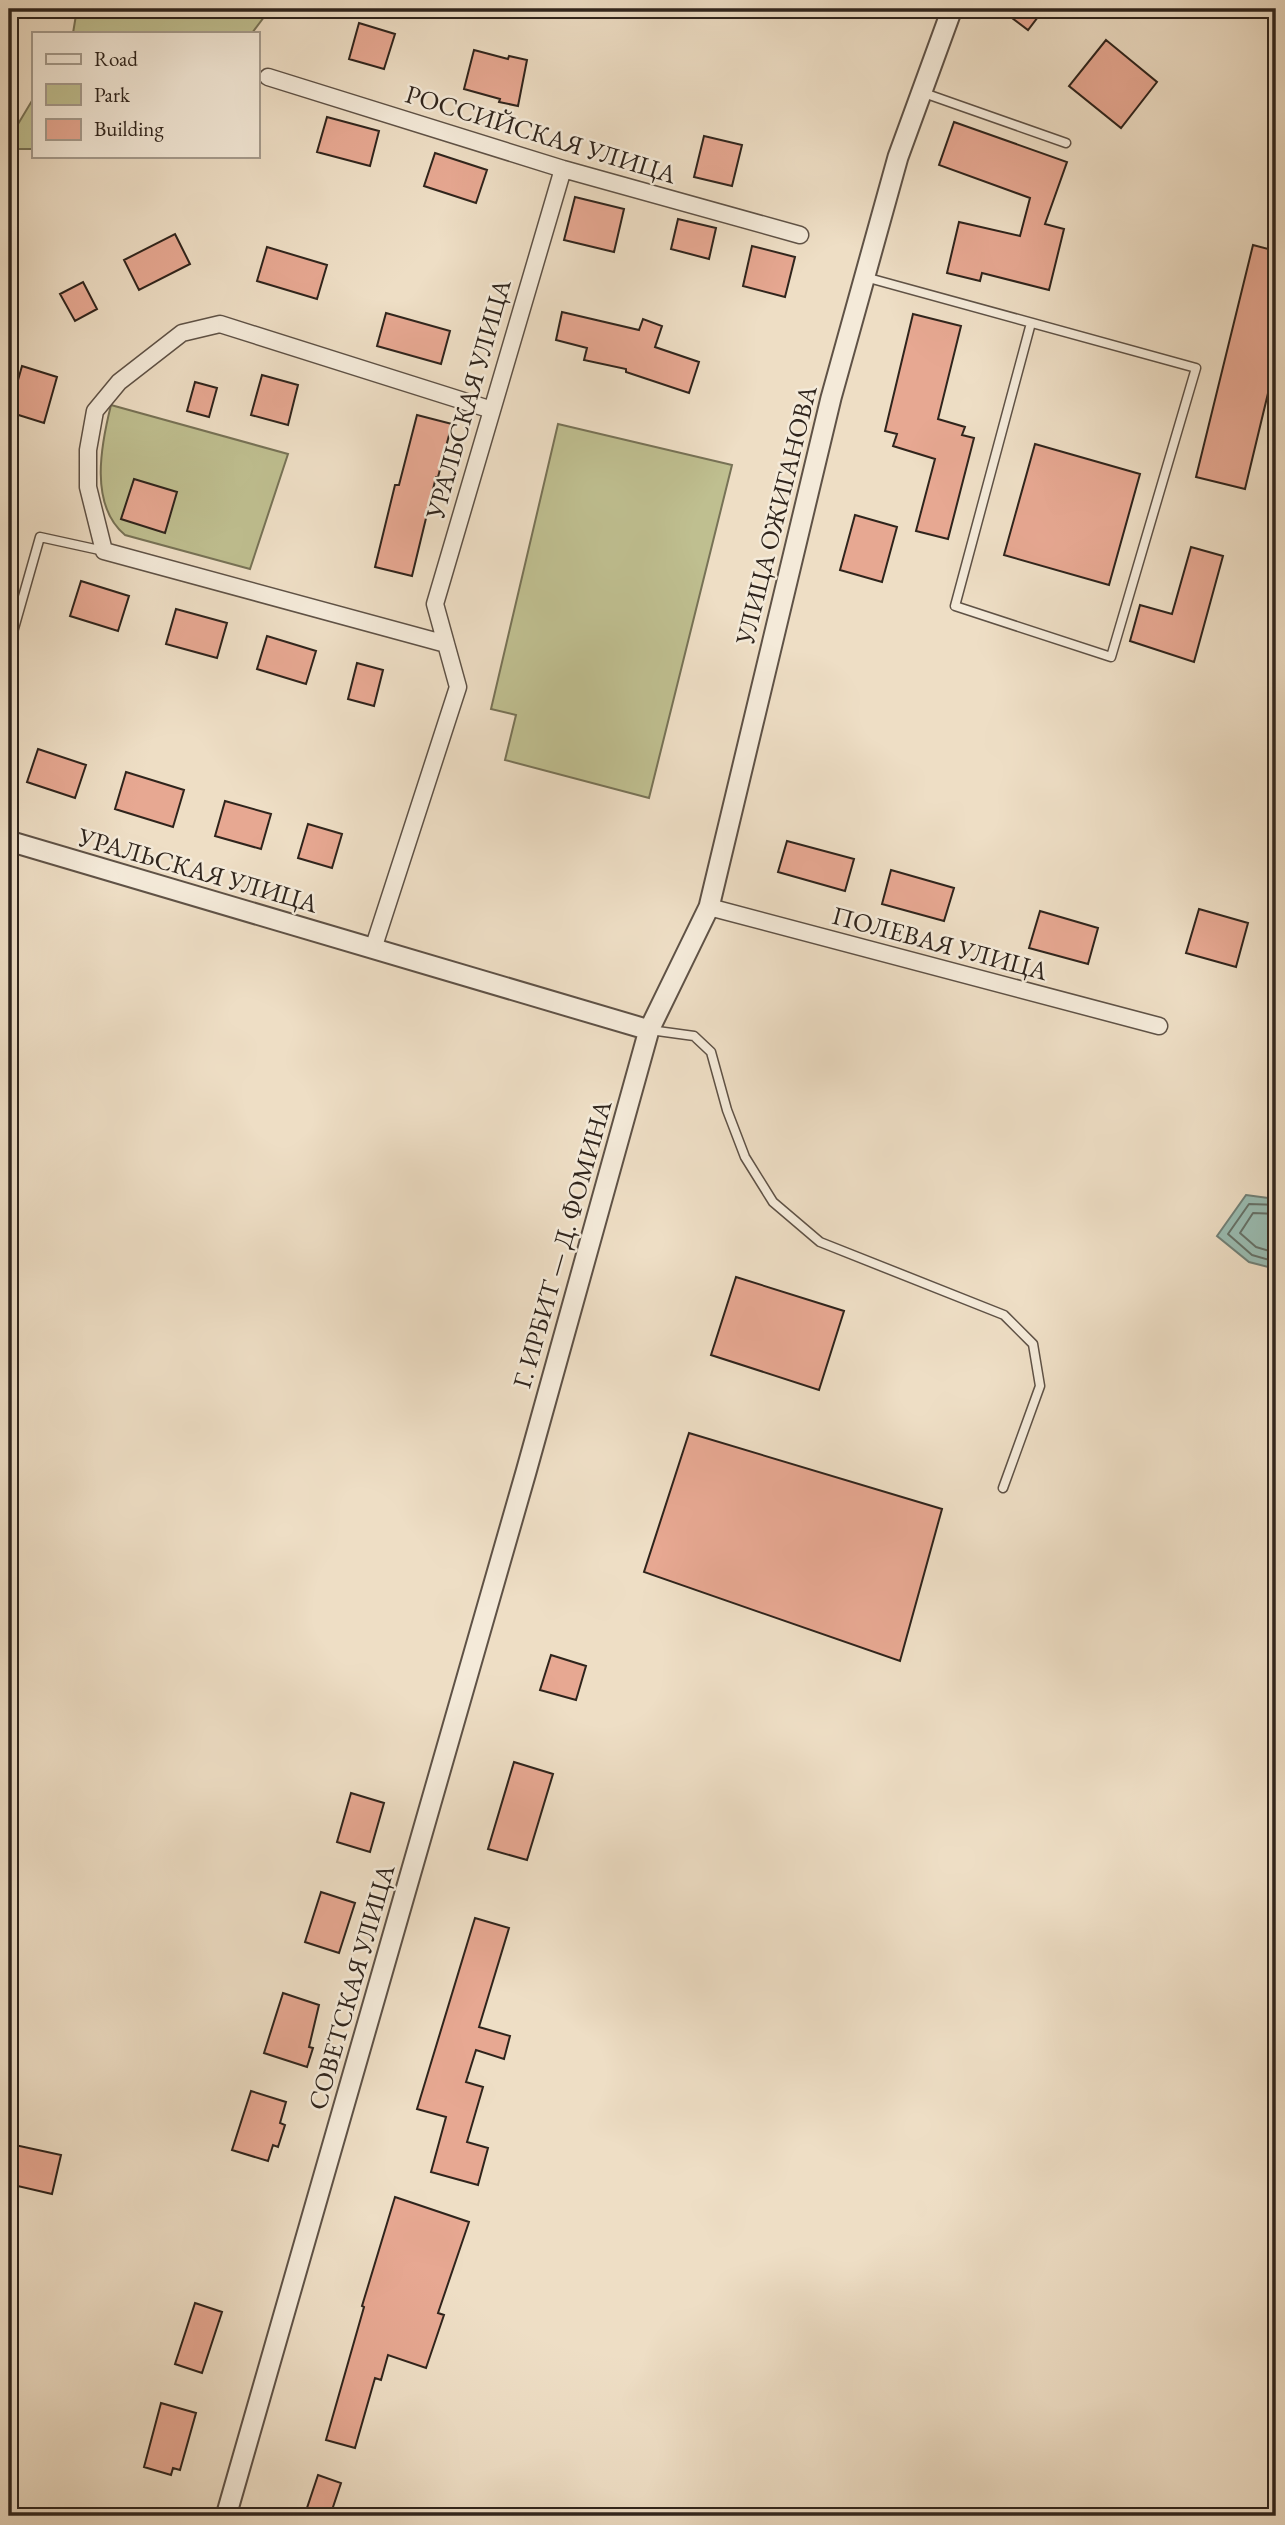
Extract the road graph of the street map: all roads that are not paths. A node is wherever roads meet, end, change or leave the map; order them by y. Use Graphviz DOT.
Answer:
graph roads {
  1 [pos="952,9"];
  2 [pos="268,77"];
  3 [pos="921,92"];
  4 [pos="1066,144"];
  5 [pos="563,169"];
  6 [pos="800,234"];
  7 [pos="865,277"];
  8 [pos="1031,323"];
  9 [pos="492,410"];
  10 [pos="104,551"];
  11 [pos="446,644"];
  12 [pos="9,646"];
  13 [pos="9,841"];
  14 [pos="709,907"];
  15 [pos="373,949"];
  16 [pos="1159,1026"];
  17 [pos="649,1030"];
  18 [pos="526,1472"];
  19 [pos="1003,1488"];
  20 [pos="226,2516"];
  1 -- 3 [label="street, УЛИЦА ОЖИГАНОВА"];
  2 -- 5 [label="street, РОССИЙСКАЯ УЛИЦА"];
  3 -- 4 [label="lane"];
  3 -- 7 [label="street, УЛИЦА ОЖИГАНОВА"];
  5 -- 6 [label="street, РОССИЙСКАЯ УЛИЦА"];
  5 -- 9 [label="street, УРАЛЬСКАЯ УЛИЦА"];
  7 -- 8 [label="lane"];
  7 -- 14 [label="street, УЛИЦА ОЖИГАНОВА"];
  8 -- 8 [label="lane"];
  9 -- 10 [label="street"];
  9 -- 11 [label="street, УРАЛЬСКАЯ УЛИЦА"];
  10 -- 11 [label="street"];
  10 -- 12 [label="lane"];
  11 -- 15 [label="street, УРАЛЬСКАЯ УЛИЦА"];
  13 -- 15 [label="street, УРАЛЬСКАЯ УЛИЦА"];
  14 -- 16 [label="street, ПОЛЕВАЯ УЛИЦА"];
  14 -- 17 [label="street, УЛИЦА ОЖИГАНОВА"];
  15 -- 17 [label="street, УРАЛЬСКАЯ УЛИЦА"];
  17 -- 18 [label="street, Г. ИРБИТ — Д. ФОМИНА"];
  17 -- 19 [label="lane"];
  18 -- 20 [label="street, СОВЕТСКАЯ УЛИЦА"];
}
